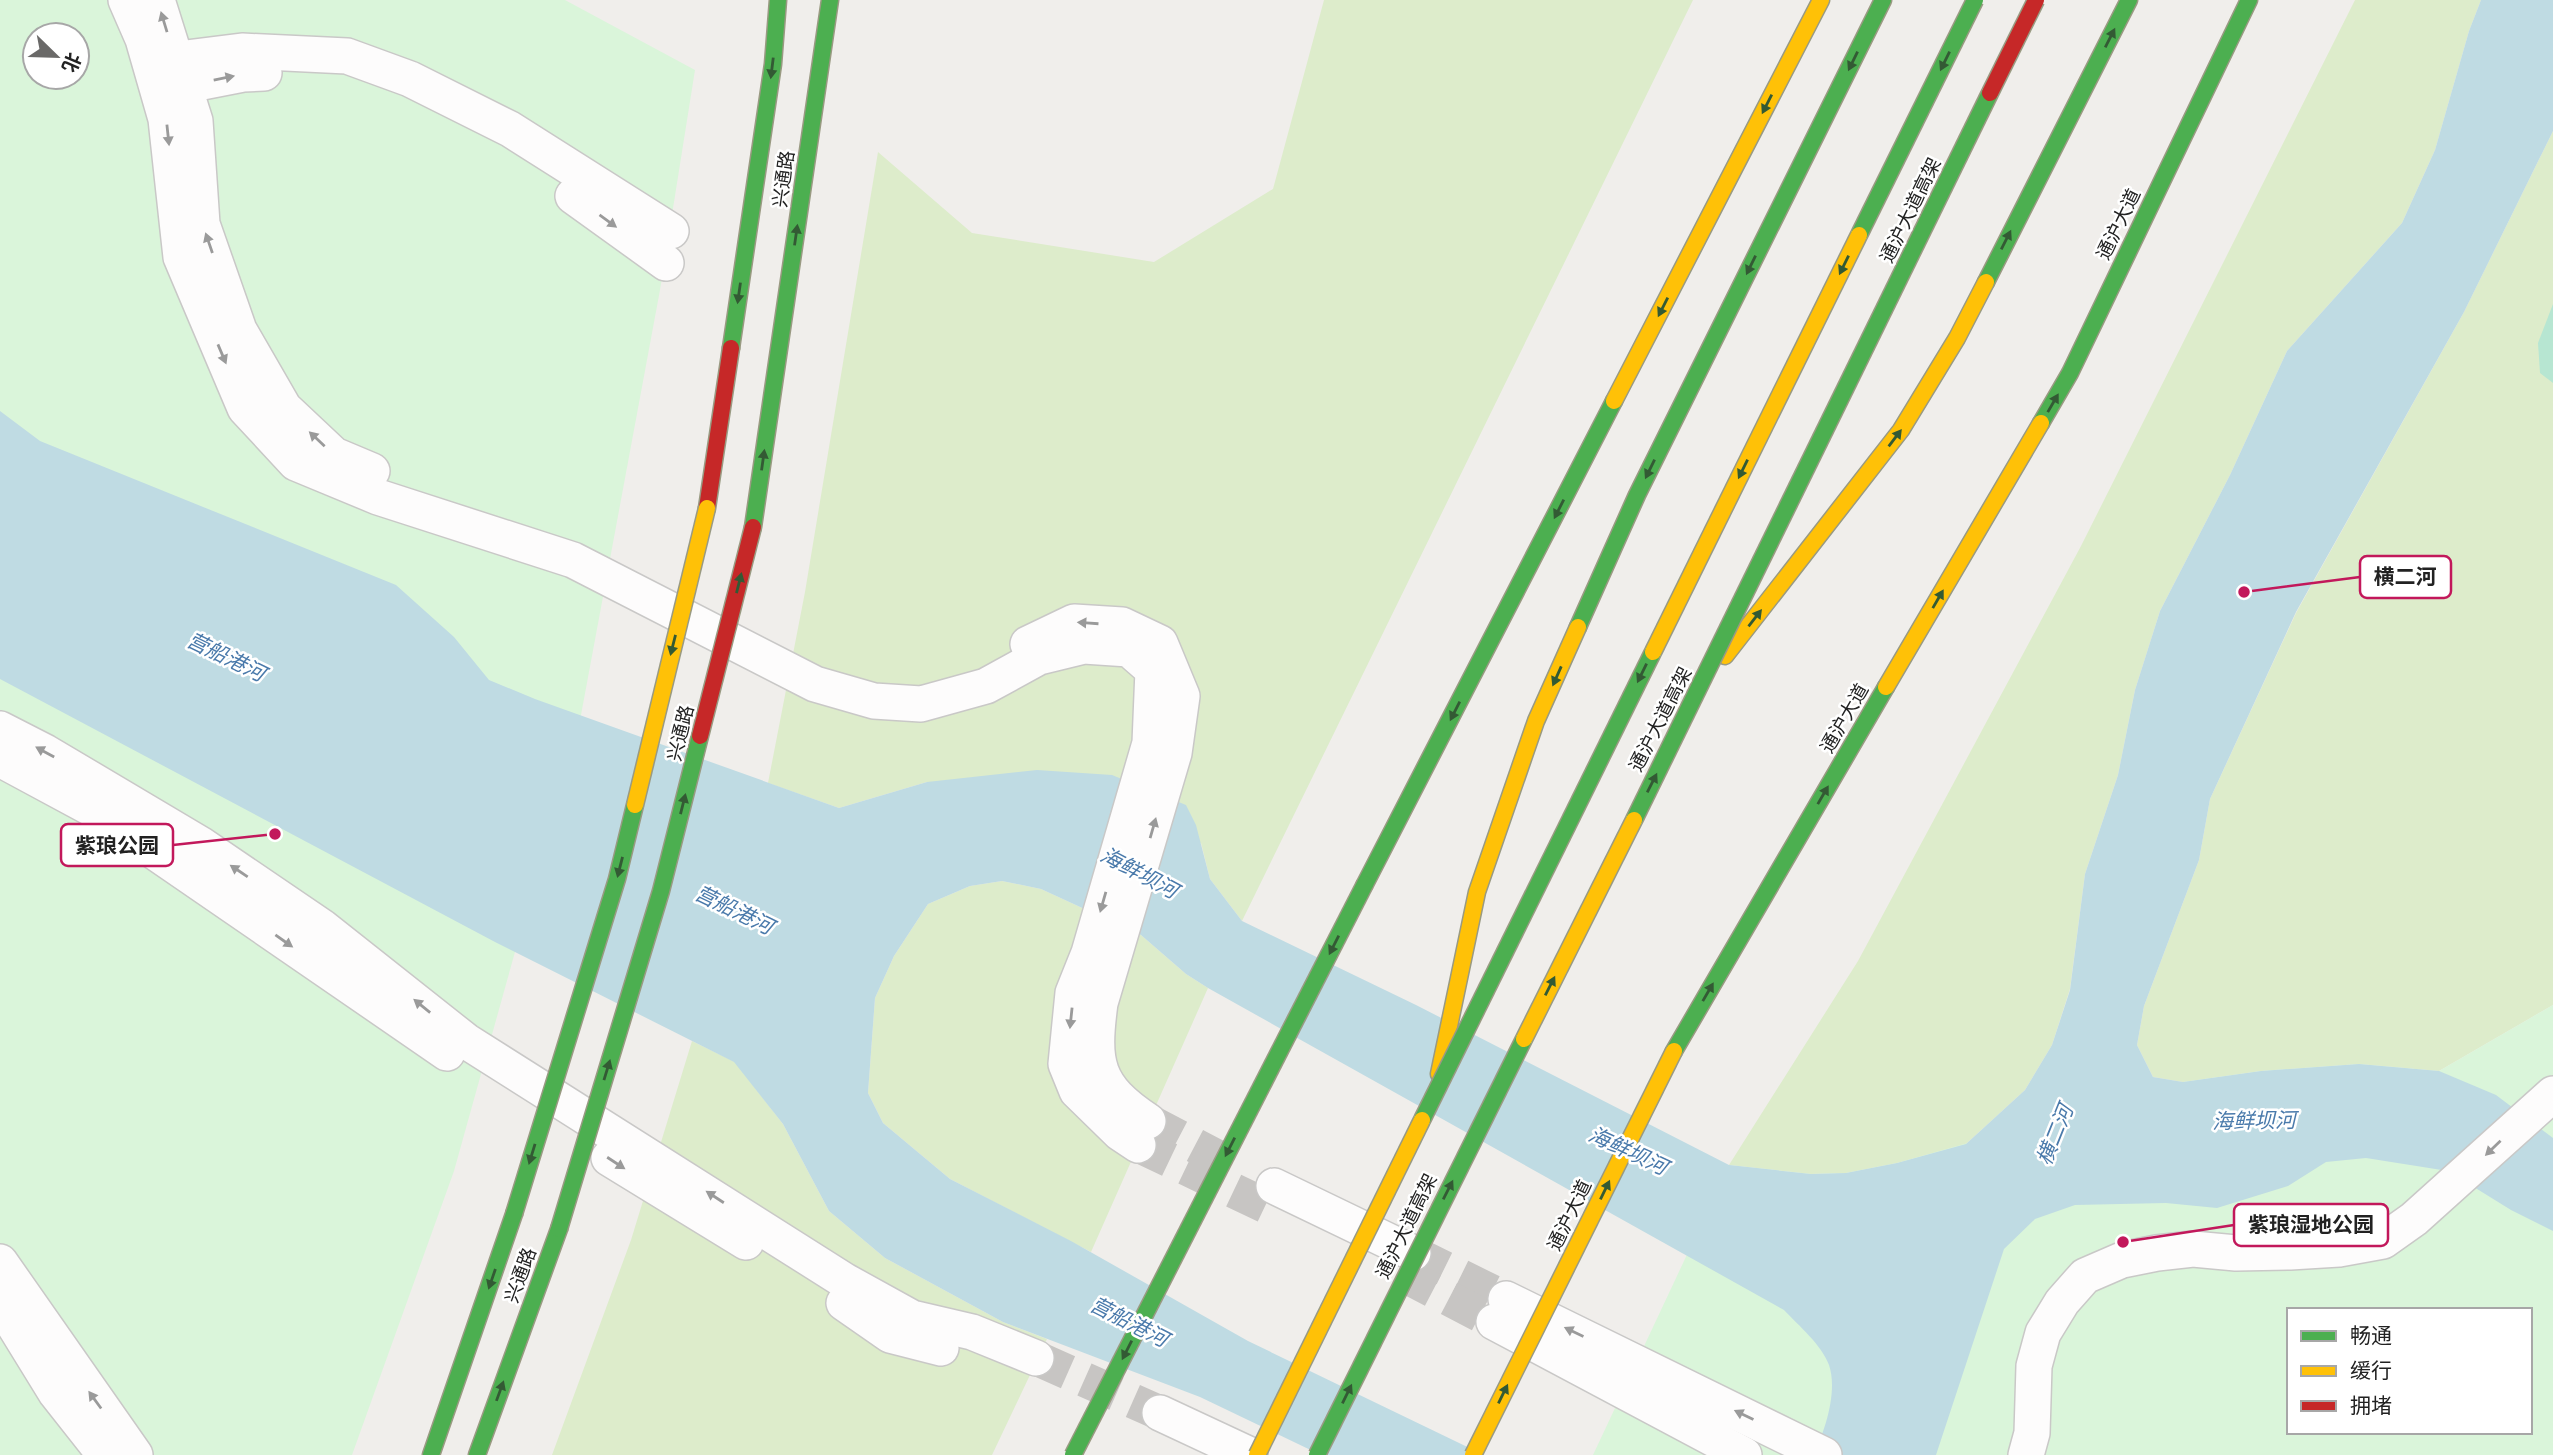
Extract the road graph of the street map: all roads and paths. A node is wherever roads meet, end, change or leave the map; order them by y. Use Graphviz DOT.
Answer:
graph roads {
  1 [pos="126,0"];
  2 [pos="157,0"];
  3 [pos="778,0"];
  4 [pos="830,0"];
  5 [pos="1821,0"];
  6 [pos="1883,0"];
  7 [pos="1975,0"];
  8 [pos="2036,0"];
  9 [pos="2129,0"];
  10 [pos="2249,0"];
  11 [pos="167,75"];
  12 [pos="668,247"];
  13 [pos="1698,691"];
  14 [pos="0,729"];
  15 [pos="0,759"];
  16 [pos="1436,1088"];
  17 [pos="2553,1094"];
  18 [pos="2541,1123"];
  19 [pos="1143,1133"];
  20 [pos="2471,1185"];
  21 [pos="1270,1196"];
  22 [pos="0,1262"];
  23 [pos="1408,1264"];
  24 [pos="0,1302"];
  25 [pos="1815,1450"];
  26 [pos="105,1455"];
  27 [pos="135,1455"];
  28 [pos="431,1455"];
  29 [pos="477,1455"];
  30 [pos="1073,1455"];
  31 [pos="1203,1455"];
  32 [pos="1250,1455"];
  33 [pos="1257,1455"];
  34 [pos="1317,1455"];
  35 [pos="1473,1455"];
  36 [pos="1744,1455"];
  37 [pos="2026,1455"];
  38 [pos="2048,1455"];
  1 -- 11 [label="street"];
  11 -- 2 [label="street, one-way"];
  3 -- 28 [label="main road, 兴通路, one-way, bridge"];
  29 -- 4 [label="main road, 兴通路, one-way, bridge"];
  5 -- 30 [label="main road, one-way, bridge"];
  6 -- 16 [label="main road, one-way"];
  7 -- 16 [label="main road, 通沪大道高架, one-way, bridge"];
  8 -- 13 [label="main road, 通沪大道高架, bridge"];
  13 -- 9 [label="main road, one-way, bridge"];
  35 -- 10 [label="main road, 通沪大道, one-way, bridge"];
  11 -- 12 [label="street"];
  11 -- 19 [label="street"];
  34 -- 13 [label="main road, 通沪大道高架, one-way, bridge"];
  15 -- 14 [label="street, one-way"];
  16 -- 33 [label="main road, 通沪大道高架, bridge"];
  17 -- 18 [label="street"];
  18 -- 20 [label="street"];
  20 -- 37 [label="street"];
  20 -- 38 [label="street"];
  21 -- 23 [label="street"];
  27 -- 22 [label="street, one-way"];
  24 -- 26 [label="street"];
  25 -- 36 [label="street, one-way"];
  31 -- 32 [label="street"];
}
